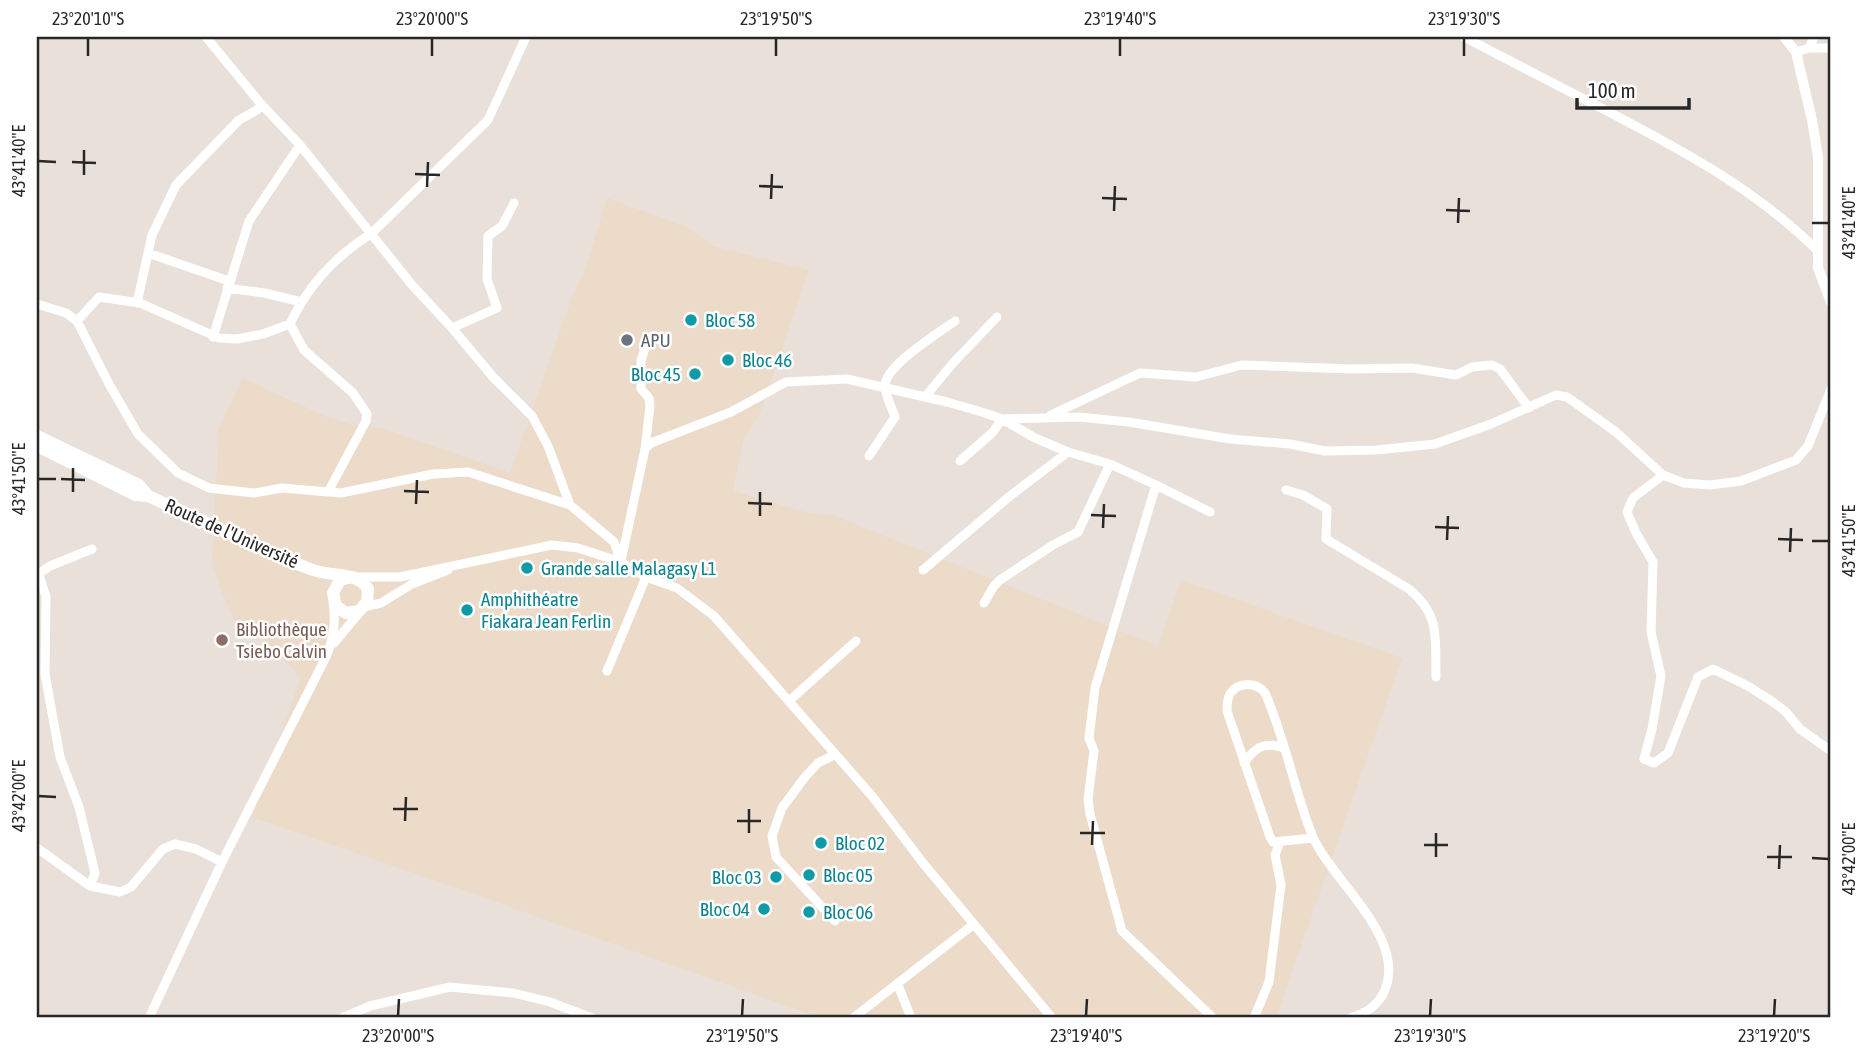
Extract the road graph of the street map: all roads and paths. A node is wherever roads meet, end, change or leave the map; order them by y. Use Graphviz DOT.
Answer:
graph roads {
  1 [pos="206,37"];
  2 [pos="526,37"];
  3 [pos="1464,37"];
  4 [pos="1784,37"];
  5 [pos="1814,37"];
  6 [pos="1820,48"];
  7 [pos="1796,52"];
  8 [pos="261,104"];
  9 [pos="300,145"];
  10 [pos="514,203"];
  11 [pos="372,233"];
  12 [pos="1817,250"];
  13 [pos="148,253"];
  14 [pos="228,285"];
  15 [pos="302,302"];
  16 [pos="1831,302"];
  17 [pos="137,303"];
  18 [pos="37,304"];
  19 [pos="997,317"];
  20 [pos="77,321"];
  21 [pos="955,321"];
  22 [pos="290,324"];
  23 [pos="452,328"];
  24 [pos="213,337"];
  25 [pos="645,348"];
  26 [pos="885,387"];
  27 [pos="1831,389"];
  28 [pos="925,397"];
  29 [pos="1529,408"];
  30 [pos="1046,417"];
  31 [pos="1002,419"];
  32 [pos="37,436"];
  33 [pos="37,446"];
  34 [pos="645,449"];
  35 [pos="1068,452"];
  36 [pos="869,456"];
  37 [pos="960,461"];
  38 [pos="1110,464"];
  39 [pos="1663,475"];
  40 [pos="1156,485"];
  41 [pos="1286,490"];
  42 [pos="328,492"];
  43 [pos="148,496"];
  44 [pos="570,505"];
  45 [pos="1210,512"];
  46 [pos="92,549"];
  47 [pos="621,562"];
  48 [pos="463,563"];
  49 [pos="923,570"];
  50 [pos="315,571"];
  51 [pos="37,575"];
  52 [pos="646,576"];
  53 [pos="354,577"];
  54 [pos="333,600"];
  55 [pos="984,603"];
  56 [pos="364,607"];
  57 [pos="856,641"];
  58 [pos="326,657"];
  59 [pos="607,671"];
  60 [pos="1436,677"];
  61 [pos="789,701"];
  62 [pos="1284,748"];
  63 [pos="1831,751"];
  64 [pos="834,755"];
  65 [pos="1244,763"];
  66 [pos="1313,838"];
  67 [pos="1280,842"];
  68 [pos="37,848"];
  69 [pos="222,862"];
  70 [pos="90,886"];
  71 [pos="835,921"];
  72 [pos="974,924"];
  73 [pos="898,985"];
  74 [pos="581,1016"];
  75 [pos="149,1018"];
  76 [pos="342,1018"];
  77 [pos="592,1018"];
  78 [pos="854,1018"];
  79 [pos="911,1018"];
  80 [pos="1052,1018"];
  81 [pos="1213,1018"];
  82 [pos="1254,1018"];
  83 [pos="1350,1018"];
  1 -- 8 [label="street"];
  2 -- 11 [label="street"];
  3 -- 12 [label="street"];
  4 -- 7 [label="street"];
  5 -- 6 [label="street"];
  6 -- 7 [label="street"];
  7 -- 12 [label="street"];
  8 -- 9 [label="street"];
  8 -- 13 [label="street"];
  9 -- 11 [label="street"];
  9 -- 14 [label="street"];
  10 -- 23 [label="street"];
  11 -- 15 [label="street"];
  11 -- 23 [label="street"];
  12 -- 16 [label="street"];
  13 -- 14 [label="street"];
  13 -- 17 [label="street"];
  14 -- 15 [label="street"];
  14 -- 24 [label="street"];
  15 -- 22 [label="street"];
  17 -- 20 [label="street"];
  17 -- 24 [label="street"];
  18 -- 20 [label="street"];
  19 -- 28 [label="street"];
  20 -- 42 [label="street"];
  21 -- 26 [label="street"];
  22 -- 24 [label="street"];
  22 -- 42 [label="street"];
  23 -- 44 [label="street"];
  25 -- 34 [label="street"];
  26 -- 28 [label="street"];
  26 -- 34 [label="street"];
  26 -- 36 [label="street"];
  27 -- 39 [label="street"];
  28 -- 31 [label="street"];
  29 -- 30 [label="street"];
  29 -- 30 [label="street"];
  29 -- 39 [label="street"];
  30 -- 31 [label="street"];
  31 -- 35 [label="street"];
  31 -- 37 [label="street"];
  32 -- 43 [label="main road, Route de l'Université"];
  33 -- 43 [label="main road, Route de l'Université"];
  34 -- 47 [label="street"];
  35 -- 38 [label="street"];
  35 -- 49 [label="street"];
  38 -- 40 [label="street"];
  38 -- 55 [label="street"];
  39 -- 63 [label="street"];
  40 -- 45 [label="street"];
  40 -- 81 [label="street"];
  41 -- 60 [label="street"];
  42 -- 44 [label="street"];
  43 -- 50 [label="main road, Route de l'Université"];
  44 -- 47 [label="street"];
  46 -- 51 [label="street"];
  47 -- 48 [label="street"];
  47 -- 52 [label="street"];
  48 -- 53 [label="street"];
  48 -- 56 [label="street"];
  50 -- 53 [label="main road, Route de l'Université"];
  50 -- 54 [label="main road"];
  51 -- 70 [label="street"];
  52 -- 59 [label="street"];
  52 -- 61 [label="street"];
  53 -- 54 [label="main road"];
  53 -- 56 [label="main road"];
  54 -- 56 [label="main road"];
  54 -- 58 [label="street"];
  56 -- 58 [label="street"];
  57 -- 61 [label="street"];
  58 -- 69 [label="street"];
  61 -- 64 [label="street"];
  62 -- 65 [label="street"];
  62 -- 65 [label="street"];
  62 -- 66 [label="street"];
  64 -- 71 [label="street"];
  64 -- 72 [label="street"];
  65 -- 67 [label="street"];
  66 -- 67 [label="street"];
  66 -- 83 [label="street"];
  67 -- 82 [label="street"];
  68 -- 70 [label="street"];
  69 -- 70 [label="street"];
  69 -- 75 [label="street"];
  72 -- 73 [label="street"];
  72 -- 80 [label="street"];
  73 -- 78 [label="street"];
  73 -- 79 [label="street"];
  74 -- 76 [label="street"];
  74 -- 77 [label="street"];
}
